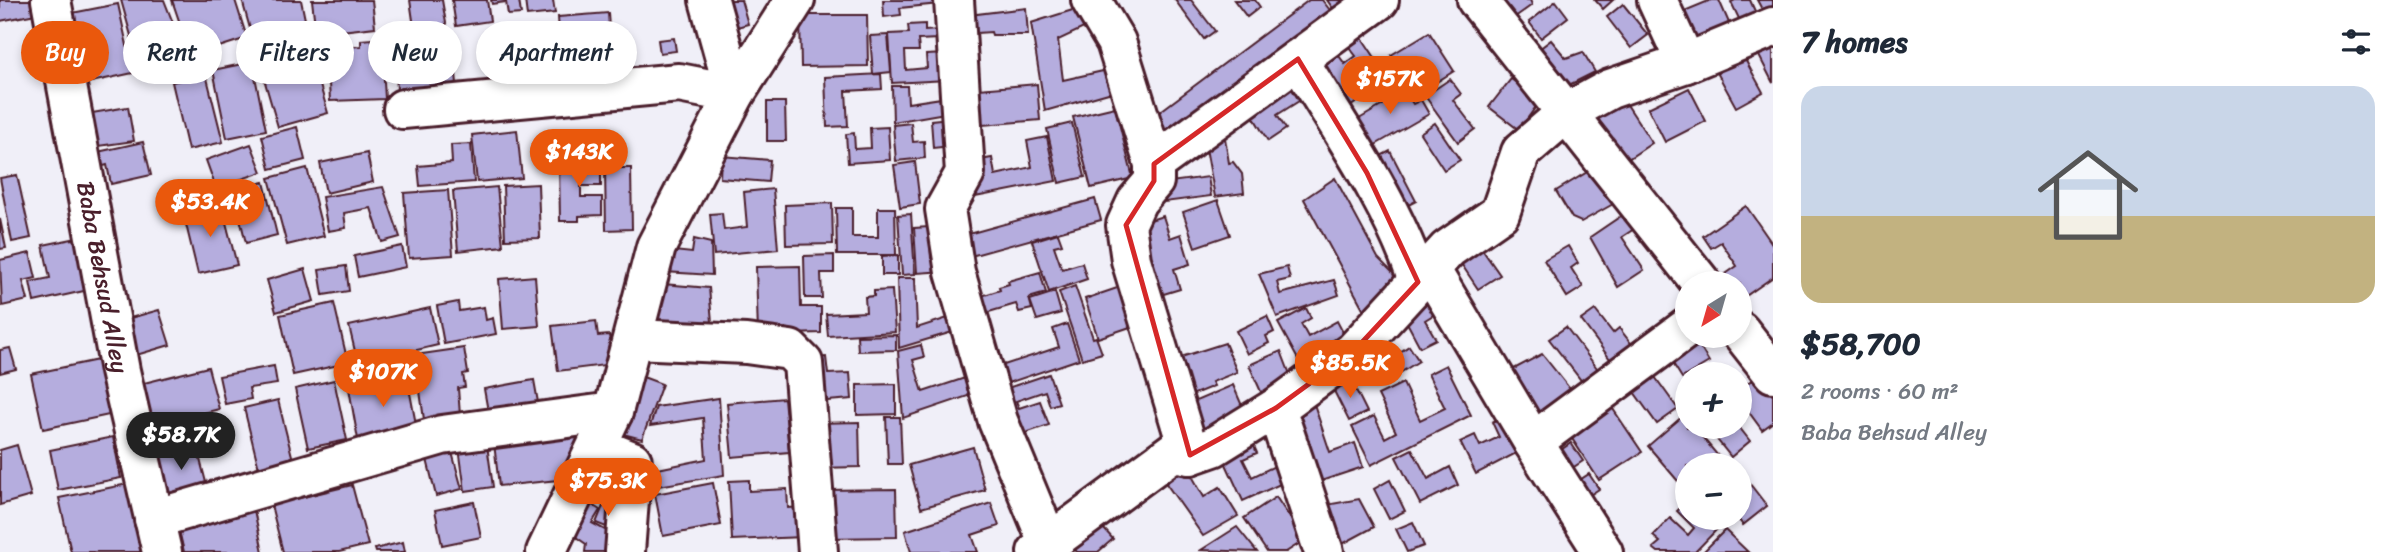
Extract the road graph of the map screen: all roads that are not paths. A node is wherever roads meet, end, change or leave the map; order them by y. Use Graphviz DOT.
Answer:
graph roads {
  1 [pos="51,0"];
  2 [pos="709,0"];
  3 [pos="795,0"];
  4 [pos="954,0"];
  5 [pos="1091,0"];
  6 [pos="1379,0"];
  7 [pos="1477,0"];
  8 [pos="1657,0"];
  9 [pos="1773,27"];
  10 [pos="1298,59"];
  11 [pos="1686,63"];
  12 [pos="735,94"];
  13 [pos="403,109"];
  14 [pos="1566,113"];
  15 [pos="1154,164"];
  16 [pos="1692,271"];
  17 [pos="1424,276"];
  18 [pos="1675,337"];
  19 [pos="634,339"];
  20 [pos="1752,346"];
  21 [pos="1773,373"];
  22 [pos="1276,408"];
  23 [pos="613,412"];
  24 [pos="1533,442"];
  25 [pos="597,447"];
  26 [pos="1190,454"];
  27 [pos="158,536"];
  28 [pos="1043,547"];
  29 [pos="546,552"];
  30 [pos="625,552"];
  31 [pos="818,552"];
  32 [pos="1324,552"];
  33 [pos="1603,552"];
  1 -- 27 [label="street, Baba Behsud Alley"];
  2 -- 12 [label="street"];
  3 -- 12 [label="street"];
  4 -- 28 [label="street"];
  5 -- 15 [label="street"];
  6 -- 10 [label="street"];
  7 -- 14 [label="street"];
  8 -- 11 [label="street"];
  9 -- 11 [label="street"];
  10 -- 15 [label="street"];
  10 -- 17 [label="street"];
  11 -- 14 [label="street"];
  12 -- 13 [label="street"];
  12 -- 19 [label="street"];
  14 -- 16 [label="street"];
  14 -- 17 [label="street"];
  15 -- 26 [label="street"];
  17 -- 22 [label="street"];
  17 -- 24 [label="street"];
  18 -- 24 [label="street"];
  19 -- 23 [label="street"];
  19 -- 31 [label="street"];
  20 -- 21 [label="street"];
  22 -- 26 [label="street"];
  22 -- 32 [label="street"];
  23 -- 25 [label="street"];
  23 -- 27 [label="street"];
  24 -- 33 [label="street"];
  25 -- 29 [label="street"];
  25 -- 30 [label="street"];
  26 -- 28 [label="street"];
}
